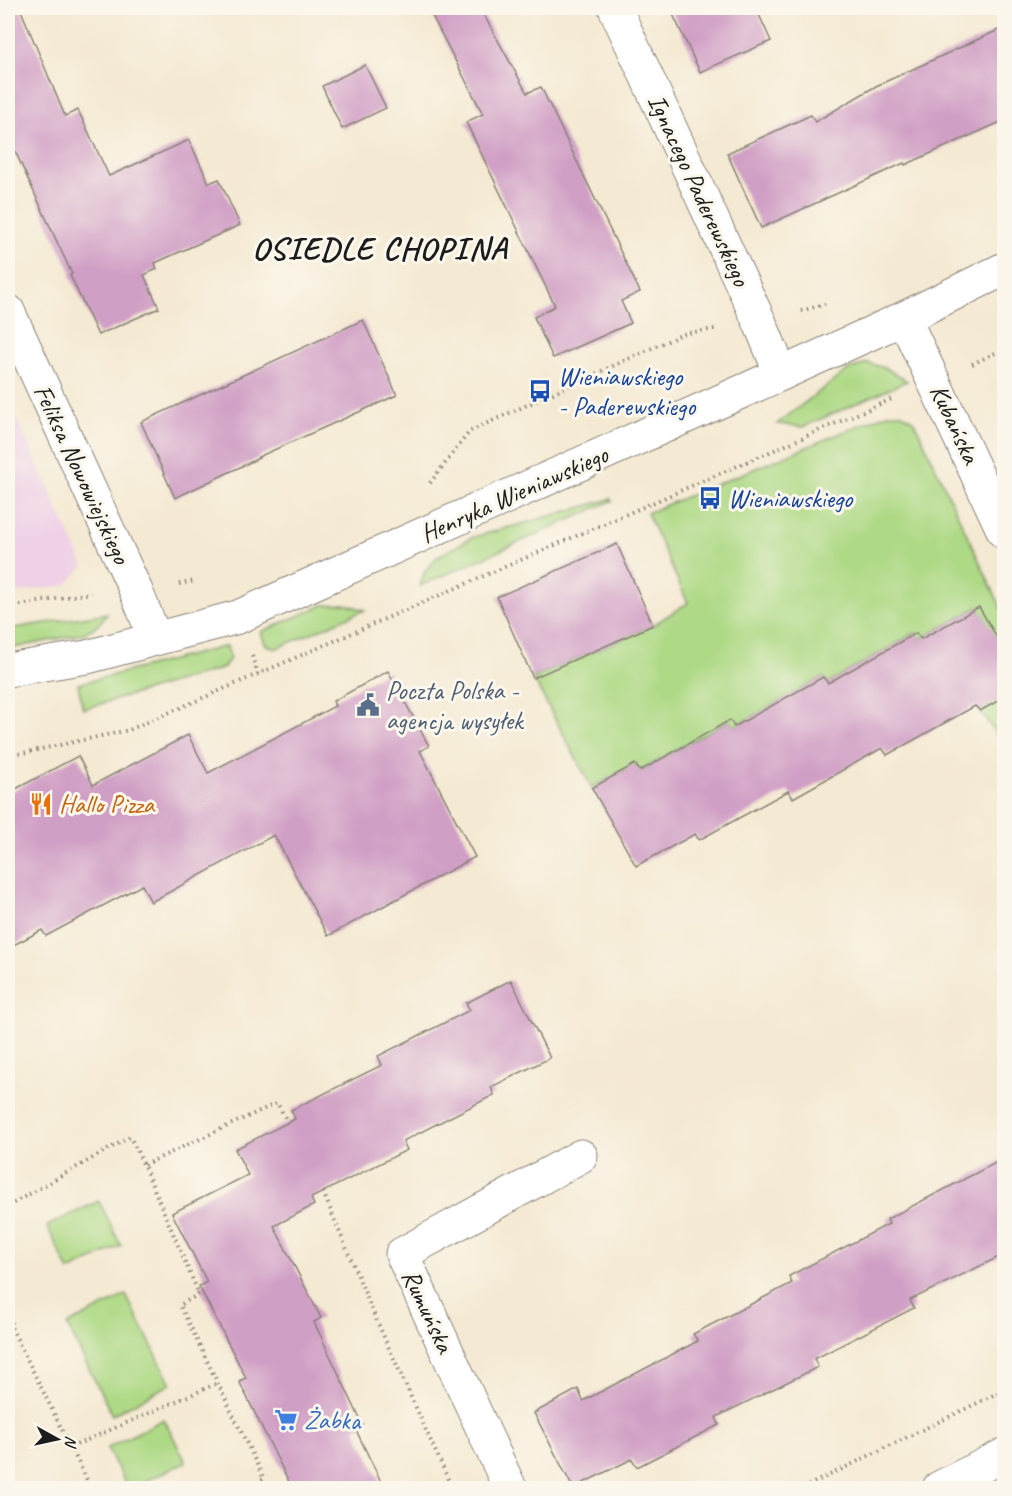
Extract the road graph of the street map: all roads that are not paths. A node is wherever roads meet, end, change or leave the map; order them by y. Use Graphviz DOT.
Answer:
graph roads {
  1 [pos="615,8"];
  2 [pos="1005,269"];
  3 [pos="8,311"];
  4 [pos="904,318"];
  5 [pos="781,374"];
  6 [pos="1005,532"];
  7 [pos="155,638"];
  8 [pos="8,670"];
  9 [pos="581,1156"];
  10 [pos="1005,1455"];
  11 [pos="510,1488"];
  12 [pos="939,1488"];
  1 -- 5 [label="street, Ignacego Paderewskiego"];
  2 -- 4 [label="street, Henryka Wieniawskiego"];
  3 -- 7 [label="street, Feliksa Nowowiejskiego"];
  4 -- 5 [label="street, Henryka Wieniawskiego"];
  4 -- 6 [label="street, Kubańska"];
  5 -- 7 [label="street, Henryka Wieniawskiego"];
  7 -- 8 [label="street, Henryka Wieniawskiego"];
  9 -- 11 [label="street, Rumuńska"];
  10 -- 12 [label="street"];
}
